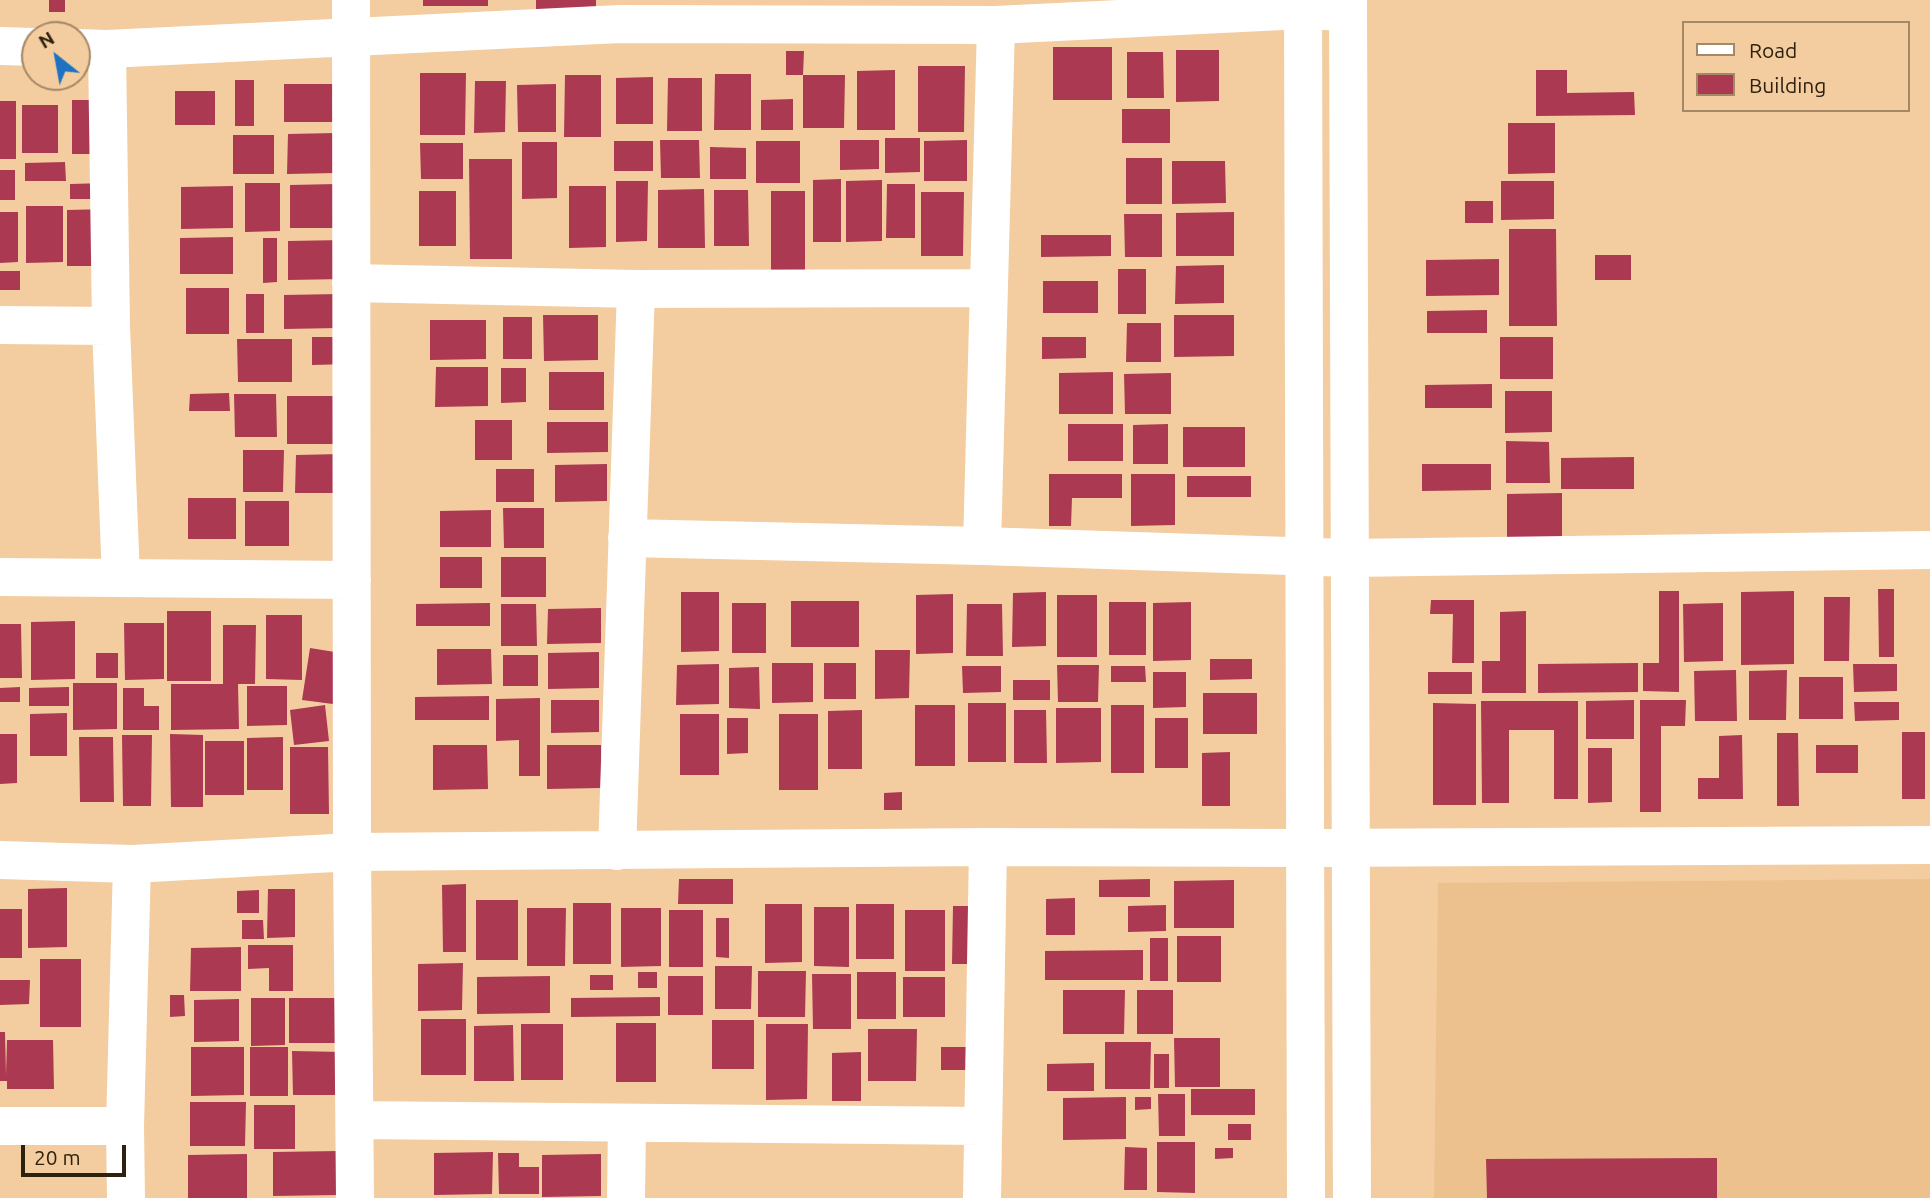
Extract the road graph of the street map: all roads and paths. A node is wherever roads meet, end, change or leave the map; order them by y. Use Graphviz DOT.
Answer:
graph roads {
  1 [pos="1303,5"];
  2 [pos="1348,6"];
  3 [pos="620,12"];
  4 [pos="351,18"];
  5 [pos="996,25"];
  6 [pos="0,46"];
  7 [pos="21,47"];
  8 [pos="92,48"];
  9 [pos="351,284"];
  10 [pos="988,288"];
  11 [pos="636,289"];
  12 [pos="0,326"];
  13 [pos="111,326"];
  14 [pos="627,538"];
  15 [pos="982,546"];
  16 [pos="1930,550"];
  17 [pos="1304,558"];
  18 [pos="1350,558"];
  19 [pos="0,577"];
  20 [pos="121,578"];
  21 [pos="352,580"];
  22 [pos="1930,845"];
  23 [pos="988,847"];
  24 [pos="1305,848"];
  25 [pos="1351,848"];
  26 [pos="618,851"];
  27 [pos="352,852"];
  28 [pos="0,860"];
  29 [pos="132,864"];
  30 [pos="355,1120"];
  31 [pos="627,1124"];
  32 [pos="0,1126"];
  33 [pos="125,1126"];
  34 [pos="983,1126"];
  35 [pos="126,1198"];
  36 [pos="355,1198"];
  37 [pos="626,1198"];
  38 [pos="982,1198"];
  39 [pos="1306,1198"];
  40 [pos="1352,1198"];
  1 -- 2 [label="street"];
  1 -- 5 [label="street"];
  1 -- 17 [label="street"];
  2 -- 18 [label="street"];
  3 -- 4 [label="street"];
  3 -- 5 [label="street"];
  4 -- 8 [label="street"];
  4 -- 9 [label="street"];
  5 -- 10 [label="street"];
  6 -- 7 [label="street"];
  8 -- 13 [label="street"];
  9 -- 11 [label="street"];
  9 -- 21 [label="street"];
  10 -- 11 [label="street"];
  10 -- 15 [label="street"];
  11 -- 14 [label="street"];
  12 -- 13 [label="street"];
  13 -- 20 [label="street"];
  14 -- 15 [label="street"];
  14 -- 26 [label="street"];
  15 -- 17 [label="street"];
  16 -- 18 [label="street"];
  17 -- 18 [label="street"];
  17 -- 24 [label="street"];
  18 -- 25 [label="street"];
  19 -- 20 [label="street"];
  20 -- 21 [label="street"];
  21 -- 27 [label="street"];
  22 -- 25 [label="street"];
  23 -- 24 [label="street"];
  23 -- 26 [label="street"];
  23 -- 34 [label="street"];
  24 -- 25 [label="street"];
  24 -- 39 [label="street"];
  25 -- 40 [label="street"];
  26 -- 27 [label="street"];
  27 -- 29 [label="street"];
  27 -- 30 [label="street"];
  28 -- 29 [label="street"];
  29 -- 33 [label="street"];
  30 -- 31 [label="street"];
  30 -- 36 [label="street"];
  31 -- 34 [label="street"];
  31 -- 37 [label="street"];
  32 -- 33 [label="street"];
  33 -- 35 [label="street"];
  34 -- 38 [label="street"];
}
